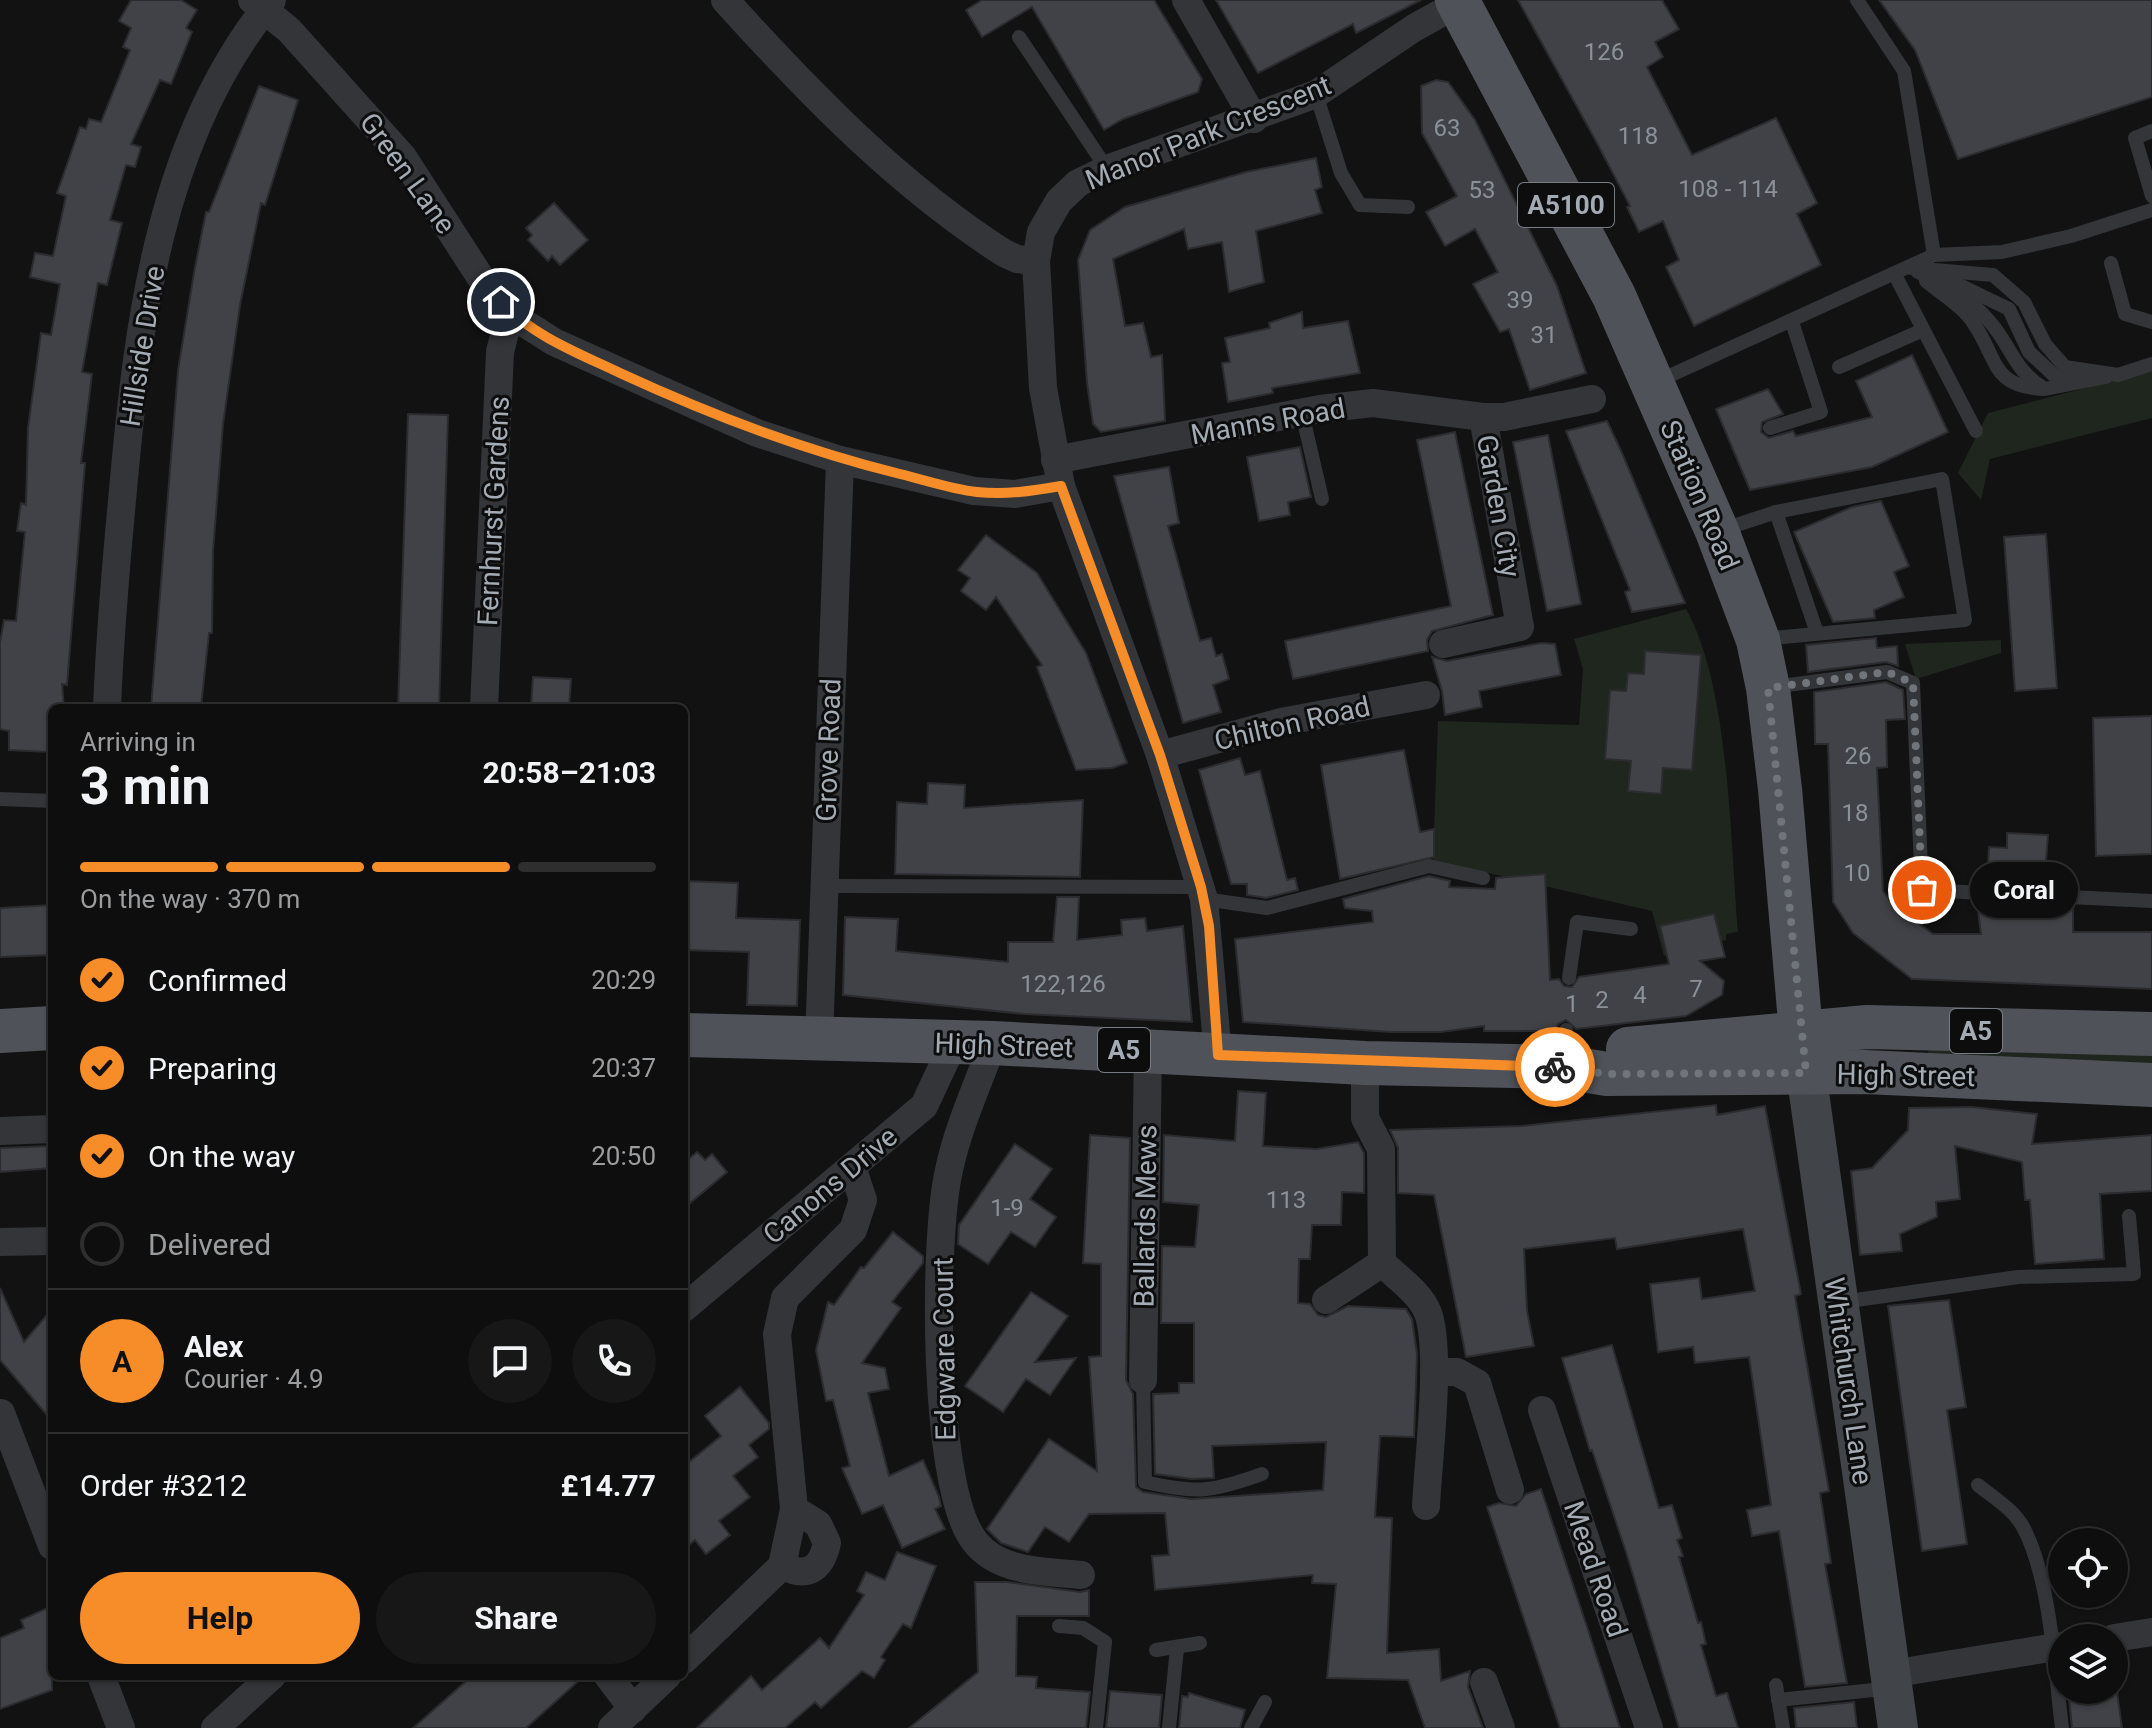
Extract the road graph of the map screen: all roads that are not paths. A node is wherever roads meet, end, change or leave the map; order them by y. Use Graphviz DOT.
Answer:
graph roads {
  1 [pos="725,0"];
  2 [pos="1186,0"];
  3 [pos="1857,0"];
  4 [pos="1460,1"];
  5 [pos="263,3"];
  6 [pos="1019,37"];
  7 [pos="1316,94"];
  8 [pos="1254,119"];
  9 [pos="2152,131"];
  10 [pos="1107,169"];
  11 [pos="2152,196"];
  12 [pos="1408,207"];
  13 [pos="2152,210"];
  14 [pos="1934,255"];
  15 [pos="1036,261"];
  16 [pos="2111,263"];
  17 [pos="1911,268"];
  18 [pos="1895,275"];
  19 [pos="515,317"];
  20 [pos="1792,322"];
  21 [pos="2152,322"];
  22 [pos="1923,330"];
  23 [pos="2152,364"];
  24 [pos="1839,367"];
  25 [pos="2118,375"];
  26 [pos="1652,384"];
  27 [pos="1592,399"];
  28 [pos="1302,413"];
  29 [pos="1483,417"];
  30 [pos="1770,428"];
  31 [pos="1976,431"];
  32 [pos="840,460"];
  33 [pos="1058,473"];
  34 [pos="1322,499"];
  35 [pos="1776,512"];
  36 [pos="1717,531"];
  37 [pos="1817,633"];
  38 [pos="1758,640"];
  39 [pos="1443,644"];
  40 [pos="1768,688"];
  41 [pos="1426,695"];
  42 [pos="107,704"];
  43 [pos="484,704"];
  44 [pos="1160,755"];
  45 [pos="0,799"];
  46 [pos="48,801"];
  47 [pos="1483,878"];
  48 [pos="823,886"];
  49 [pos="1202,893"];
  50 [pos="2152,901"];
  51 [pos="1631,929"];
  52 [pos="1569,978"];
  53 [pos="48,1028"];
  54 [pos="0,1031"];
  55 [pos="2152,1034"];
  56 [pos="688,1035"];
  57 [pos="819,1040"];
  58 [pos="973,1044"];
  59 [pos="1148,1051"];
  60 [pos="1803,1053"];
  61 [pos="1218,1055"];
  62 [pos="1365,1063"];
  63 [pos="2152,1085"];
  64 [pos="48,1129"];
  65 [pos="0,1131"];
  66 [pos="852,1167"];
  67 [pos="2129,1216"];
  68 [pos="48,1241"];
  69 [pos="0,1242"];
  70 [pos="1382,1263"];
  71 [pos="1326,1300"];
  72 [pos="1838,1303"];
  73 [pos="688,1305"];
  74 [pos="1434,1372"];
  75 [pos="1143,1380"];
  76 [pos="1542,1410"];
  77 [pos="1,1413"];
  78 [pos="1262,1474"];
  79 [pos="1978,1485"];
  80 [pos="1510,1490"];
  81 [pos="1426,1506"];
  82 [pos="794,1509"];
  83 [pos="48,1536"];
  84 [pos="782,1566"];
  85 [pos="1081,1575"];
  86 [pos="2051,1624"];
  87 [pos="1059,1626"];
  88 [pos="2152,1632"];
  89 [pos="2128,1636"];
  90 [pos="1200,1643"];
  91 [pos="1177,1648"];
  92 [pos="2048,1649"];
  93 [pos="1156,1650"];
  94 [pos="688,1656"];
  95 [pos="103,1680"];
  96 [pos="268,1680"];
  97 [pos="611,1680"];
  98 [pos="663,1680"];
  99 [pos="1891,1681"];
  100 [pos="1484,1682"];
  101 [pos="1265,1702"];
  102 [pos="2061,1704"];
  103 [pos="633,1709"];
  104 [pos="121,1728"];
  105 [pos="215,1728"];
  106 [pos="612,1728"];
  107 [pos="1096,1728"];
  108 [pos="1169,1728"];
  109 [pos="1251,1728"];
  110 [pos="1501,1728"];
  111 [pos="1649,1728"];
  112 [pos="1783,1728"];
  113 [pos="1898,1728"];
  114 [pos="2062,1728"];
  1 -- 15 [label="street"];
  2 -- 8 [label="street"];
  3 -- 14 [label="lane"];
  4 -- 7 [label="street, Manor Park Crescent"];
  4 -- 26 [label="main road, Station Road / A5100"];
  5 -- 19 [label="street, Green Lane"];
  5 -- 42 [label="street, Hillside Drive"];
  6 -- 10 [label="lane"];
  7 -- 8 [label="street, Manor Park Crescent"];
  7 -- 12 [label="lane"];
  8 -- 10 [label="street, Manor Park Crescent"];
  9 -- 11 [label="lane"];
  10 -- 15 [label="street, Manor Park Crescent"];
  13 -- 14 [label="lane"];
  14 -- 17 [label="lane"];
  15 -- 33 [label="street, Manor Park Crescent"];
  16 -- 21 [label="lane"];
  17 -- 18 [label="lane"];
  17 -- 25 [label="lane"];
  17 -- 25 [label="lane"];
  17 -- 25 [label="lane"];
  18 -- 20 [label="lane"];
  18 -- 22 [label="lane"];
  19 -- 32 [label="street, Green Lane"];
  19 -- 43 [label="street, Fernhurst Gardens"];
  20 -- 26 [label="lane"];
  20 -- 30 [label="lane"];
  22 -- 24 [label="lane"];
  22 -- 31 [label="lane"];
  23 -- 25 [label="lane"];
  26 -- 36 [label="main road, Station Road / A5100"];
  27 -- 29 [label="street, Garden City"];
  28 -- 29 [label="street, Manns Road"];
  28 -- 33 [label="street, Manns Road"];
  28 -- 34 [label="lane"];
  29 -- 39 [label="street, Garden City"];
  32 -- 33 [label="street, Green Lane"];
  32 -- 48 [label="street, Grove Road"];
  33 -- 44 [label="street, Manor Park Crescent"];
  35 -- 36 [label="lane"];
  35 -- 37 [label="lane"];
  35 -- 37 [label="lane"];
  36 -- 38 [label="main road, Station Road / A5100"];
  37 -- 38 [label="lane"];
  38 -- 40 [label="main road, Station Road / A5100"];
  40 -- 50 [label="lane"];
  40 -- 60 [label="main road, Station Road / A5100"];
  41 -- 44 [label="street, Chilton Road"];
  44 -- 49 [label="street, Manor Park Crescent"];
  45 -- 46 [label="lane"];
  47 -- 49 [label="lane"];
  48 -- 49 [label="lane"];
  48 -- 57 [label="street, Grove Road"];
  49 -- 61 [label="street, Manor Park Crescent"];
  51 -- 52 [label="lane"];
  53 -- 54 [label="main road"];
  55 -- 60 [label="main road, High Street / A5"];
  56 -- 57 [label="main road, High Street / A5"];
  57 -- 58 [label="main road, High Street / A5"];
  58 -- 59 [label="main road, High Street / A5"];
  58 -- 66 [label="street, Canons Drive"];
  58 -- 85 [label="street, Edgware Court"];
  59 -- 61 [label="main road, High Street / A5"];
  59 -- 75 [label="street, Ballards Mews"];
  60 -- 62 [label="main road, High Street / A5"];
  60 -- 63 [label="main road, High Street / A5"];
  60 -- 72 [label="main road, Whitchurch Lane"];
  61 -- 62 [label="main road, High Street / A5"];
  62 -- 70 [label="street"];
  64 -- 65 [label="street"];
  66 -- 73 [label="street, Canons Drive"];
  66 -- 82 [label="street"];
  67 -- 72 [label="lane"];
  68 -- 69 [label="street"];
  70 -- 71 [label="street"];
  70 -- 74 [label="street"];
  72 -- 99 [label="main road, Whitchurch Lane"];
  74 -- 80 [label="street"];
  74 -- 81 [label="street"];
  75 -- 78 [label="lane"];
  76 -- 111 [label="street, Mead Road"];
  77 -- 83 [label="street"];
  79 -- 86 [label="lane"];
  82 -- 84 [label="street"];
  82 -- 84 [label="street"];
  84 -- 94 [label="street"];
  87 -- 107 [label="lane"];
  88 -- 89 [label="street"];
  90 -- 91 [label="lane"];
  91 -- 93 [label="lane"];
  91 -- 108 [label="lane"];
  92 -- 99 [label="street"];
  95 -- 104 [label="street"];
  96 -- 105 [label="street"];
  97 -- 103 [label="street"];
  98 -- 103 [label="street"];
  99 -- 112 [label="lane"];
  99 -- 113 [label="main road, Whitchurch Lane"];
  100 -- 110 [label="street"];
  101 -- 109 [label="lane"];
  102 -- 114 [label="lane"];
  103 -- 106 [label="street"];
}
